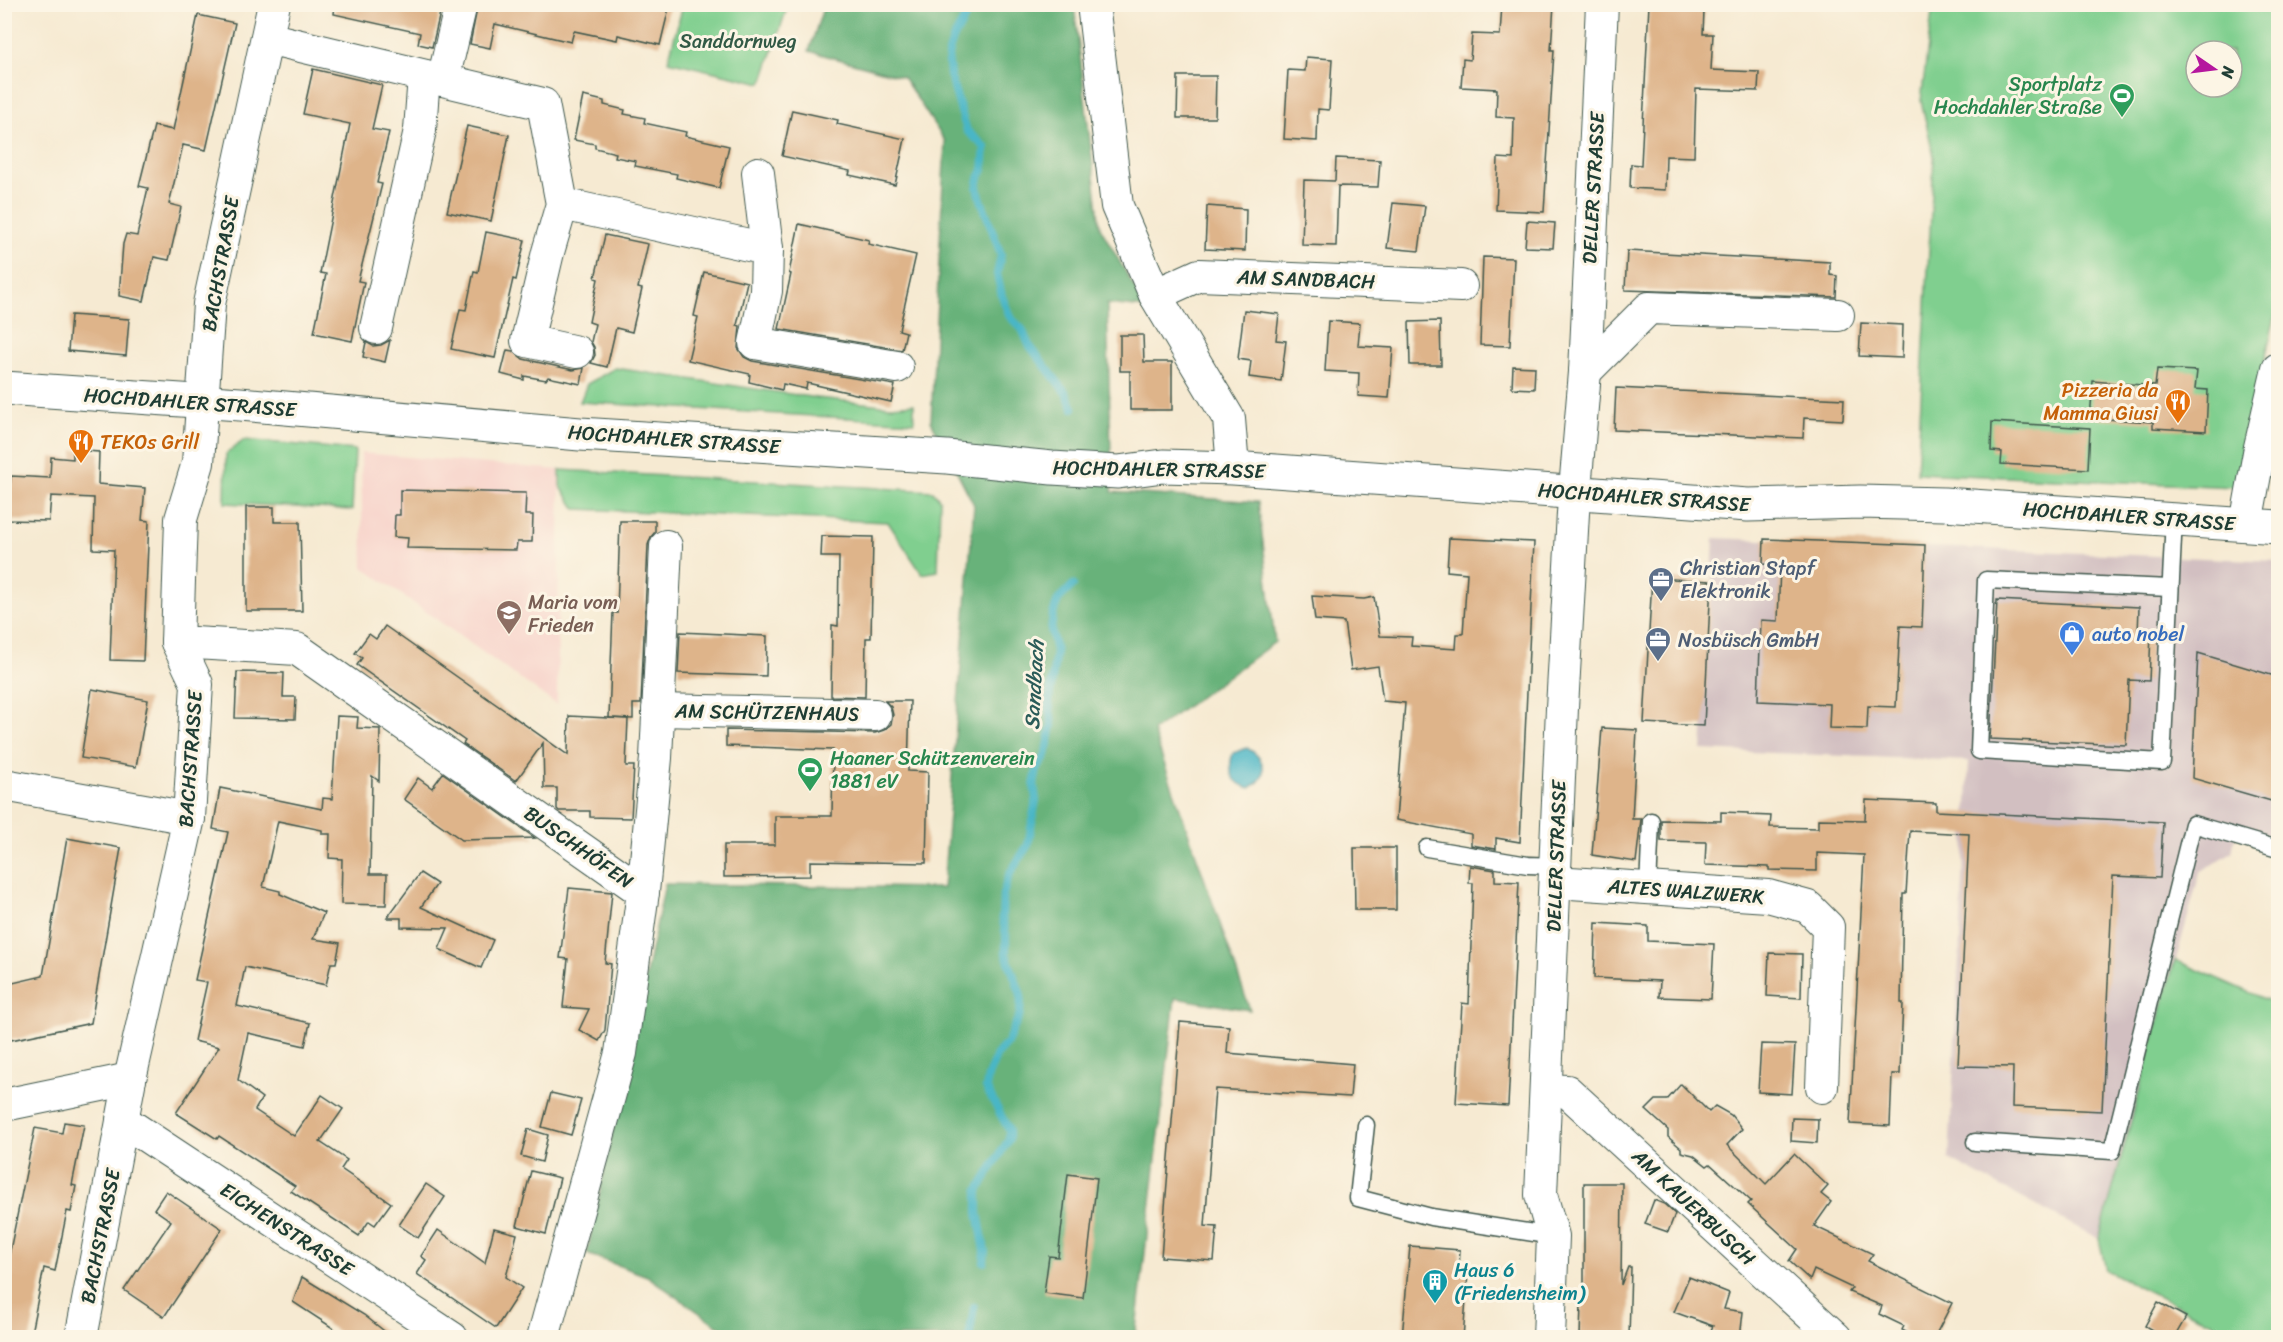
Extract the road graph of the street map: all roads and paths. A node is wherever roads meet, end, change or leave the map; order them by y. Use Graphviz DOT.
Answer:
graph roads {
  1 [pos="274,4"];
  2 [pos="461,4"];
  3 [pos="1093,4"];
  4 [pos="1602,4"];
  5 [pos="267,38"];
  6 [pos="434,78"];
  7 [pos="562,204"];
  8 [pos="1461,286"];
  9 [pos="1155,295"];
  10 [pos="1838,315"];
  11 [pos="376,328"];
  12 [pos="577,352"];
  13 [pos="897,367"];
  14 [pos="1585,372"];
  15 [pos="2276,378"];
  16 [pos="4,388"];
  17 [pos="202,401"];
  18 [pos="1233,468"];
  19 [pos="1575,494"];
  20 [pos="2174,518"];
  21 [pos="2246,524"];
  22 [pos="2278,526"];
  23 [pos="666,546"];
  24 [pos="2170,588"];
  25 [pos="177,642"];
  26 [pos="658,710"];
  27 [pos="875,715"];
  28 [pos="4,785"];
  29 [pos="189,818"];
  30 [pos="1651,821"];
  31 [pos="1426,848"];
  32 [pos="2278,849"];
  33 [pos="1556,874"];
  34 [pos="1648,888"];
  35 [pos="644,892"];
  36 [pos="130,1080"];
  37 [pos="1822,1087"];
  38 [pos="1547,1090"];
  39 [pos="4,1105"];
  40 [pos="122,1120"];
  41 [pos="1366,1125"];
  42 [pos="1975,1142"];
  43 [pos="1553,1236"];
  44 [pos="81,1338"];
  45 [pos="452,1338"];
  46 [pos="543,1338"];
  47 [pos="1549,1338"];
  48 [pos="1836,1338"];
  1 -- 5 [label="street, BACHSTRASSE"];
  2 -- 6 [label="street"];
  3 -- 9 [label="street"];
  4 -- 14 [label="street, DELLER STRASSE"];
  5 -- 6 [label="street"];
  5 -- 17 [label="street, BACHSTRASSE"];
  6 -- 7 [label="street"];
  6 -- 11 [label="street"];
  7 -- 12 [label="street"];
  7 -- 13 [label="street"];
  8 -- 9 [label="street, AM SANDBACH"];
  9 -- 18 [label="street"];
  10 -- 14 [label="street"];
  14 -- 19 [label="street, DELLER STRASSE"];
  15 -- 21 [label="street"];
  16 -- 17 [label="street, HOCHDAHLER STRASSE"];
  17 -- 18 [label="street, HOCHDAHLER STRASSE"];
  17 -- 25 [label="street, BACHSTRASSE"];
  18 -- 19 [label="street, HOCHDAHLER STRASSE"];
  19 -- 20 [label="street, HOCHDAHLER STRASSE"];
  19 -- 33 [label="street, DELLER STRASSE"];
  20 -- 21 [label="street, HOCHDAHLER STRASSE"];
  20 -- 24 [label="lane"];
  21 -- 22 [label="street, HOCHDAHLER STRASSE"];
  23 -- 26 [label="street, AM SCHÜTZENHAUS"];
  24 -- 24 [label="lane"];
  25 -- 29 [label="street, BACHSTRASSE"];
  25 -- 35 [label="street, BUSCHHÖFEN"];
  26 -- 27 [label="street, AM SCHÜTZENHAUS"];
  26 -- 35 [label="street, AM SCHÜTZENHAUS"];
  28 -- 29 [label="street"];
  29 -- 36 [label="street, BACHSTRASSE"];
  30 -- 34 [label="lane"];
  31 -- 33 [label="lane"];
  32 -- 42 [label="lane"];
  33 -- 34 [label="street, ALTES WALZWERK"];
  33 -- 38 [label="street, DELLER STRASSE"];
  34 -- 37 [label="street, ALTES WALZWERK"];
  35 -- 46 [label="street, BUSCHHÖFEN"];
  36 -- 39 [label="street"];
  36 -- 40 [label="street, BACHSTRASSE"];
  38 -- 43 [label="street, DELLER STRASSE"];
  38 -- 48 [label="street, AM KAUERBUSCH"];
  40 -- 44 [label="street, BACHSTRASSE"];
  40 -- 45 [label="street, EICHENSTRASSE"];
  41 -- 43 [label="lane"];
  43 -- 47 [label="street, DELLER STRASSE"];
}
